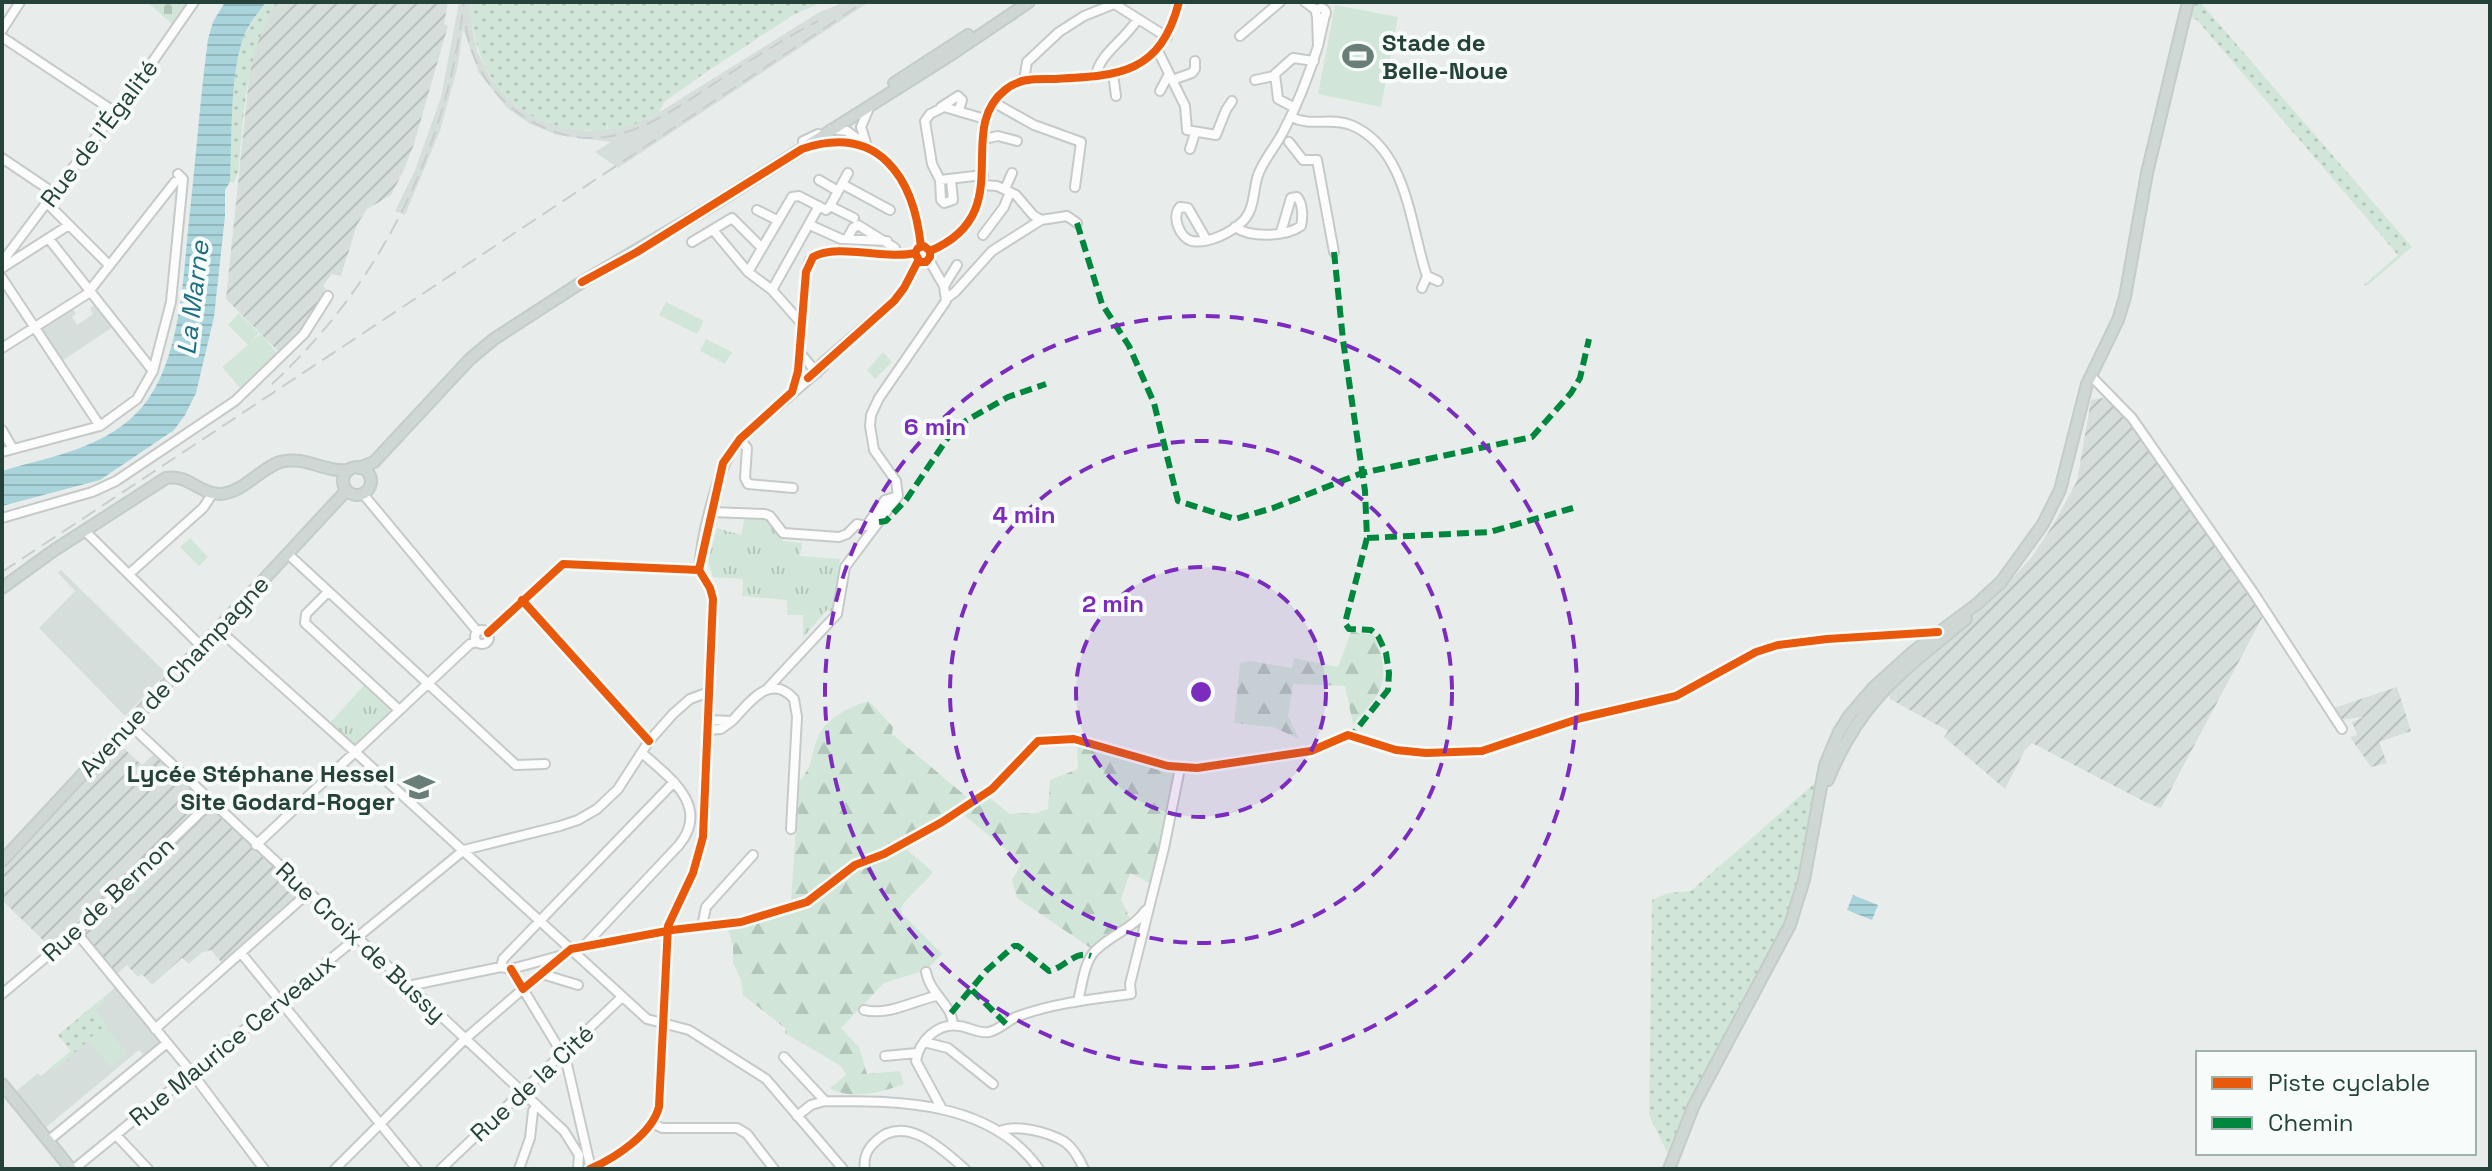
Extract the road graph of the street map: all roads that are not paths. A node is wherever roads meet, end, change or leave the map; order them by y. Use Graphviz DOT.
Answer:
graph roads {
  1 [pos="20,2"];
  2 [pos="194,2"];
  3 [pos="1021,2"];
  4 [pos="1029,2"];
  5 [pos="1179,2"];
  6 [pos="1305,2"];
  7 [pos="2188,2"];
  8 [pos="1118,3"];
  9 [pos="1273,4"];
  10 [pos="1322,11"];
  11 [pos="1137,20"];
  12 [pos="2,30"];
  13 [pos="1240,36"];
  14 [pos="2,37"];
  15 [pos="1167,37"];
  16 [pos="1157,49"];
  17 [pos="1195,61"];
  18 [pos="1314,61"];
  19 [pos="1113,74"];
  20 [pos="1096,76"];
  21 [pos="1274,76"];
  22 [pos="1170,77"];
  23 [pos="1024,80"];
  24 [pos="1255,80"];
  25 [pos="1160,91"];
  26 [pos="1116,96"];
  27 [pos="1232,101"];
  28 [pos="993,102"];
  29 [pos="874,103"];
  30 [pos="860,104"];
  31 [pos="1295,108"];
  32 [pos="115,112"];
  33 [pos="1291,117"];
  34 [pos="849,119"];
  35 [pos="985,119"];
  36 [pos="834,129"];
  37 [pos="847,131"];
  38 [pos="1195,133"];
  39 [pos="984,139"];
  40 [pos="1017,141"];
  41 [pos="1289,142"];
  42 [pos="803,145"];
  43 [pos="857,145"];
  44 [pos="1190,149"];
  45 [pos="870,151"];
  46 [pos="2,158"];
  47 [pos="848,173"];
  48 [pos="1012,173"];
  49 [pos="983,175"];
  50 [pos="819,180"];
  51 [pos="940,180"];
  52 [pos="951,180"];
  53 [pos="982,185"];
  54 [pos="840,187"];
  55 [pos="1075,187"];
  56 [pos="1008,191"];
  57 [pos="54,193"];
  58 [pos="47,203"];
  59 [pos="819,206"];
  60 [pos="830,206"];
  61 [pos="757,210"];
  62 [pos="890,210"];
  63 [pos="854,218"];
  64 [pos="777,220"];
  65 [pos="1041,220"];
  66 [pos="1077,223"];
  67 [pos="69,225"];
  68 [pos="810,225"];
  69 [pos="1235,227"];
  70 [pos="713,230"];
  71 [pos="1281,232"];
  72 [pos="983,235"];
  73 [pos="49,239"];
  74 [pos="847,239"];
  75 [pos="1206,239"];
  76 [pos="887,241"];
  77 [pos="692,242"];
  78 [pos="762,248"];
  79 [pos="1334,252"];
  80 [pos="923,254"];
  81 [pos="894,255"];
  82 [pos="2,262"];
  83 [pos="109,265"];
  84 [pos="957,265"];
  85 [pos="2,268"];
  86 [pos="748,272"];
  87 [pos="1427,276"];
  88 [pos="2,278"];
  89 [pos="1438,281"];
  90 [pos="944,286"];
  91 [pos="1422,288"];
  92 [pos="90,290"];
  93 [pos="772,290"];
  94 [pos="328,296"];
  95 [pos="947,298"];
  96 [pos="802,324"];
  97 [pos="36,328"];
  98 [pos="2,348"];
  99 [pos="800,353"];
  100 [pos="2098,361"];
  101 [pos="153,371"];
  102 [pos="798,371"];
  103 [pos="816,371"];
  104 [pos="2092,377"];
  105 [pos="808,378"];
  106 [pos="792,392"];
  107 [pos="100,426"];
  108 [pos="2,430"];
  109 [pos="740,439"];
  110 [pos="13,449"];
  111 [pos="2,452"];
  112 [pos="374,462"];
  113 [pos="354,469"];
  114 [pos="335,471"];
  115 [pos="370,477"];
  116 [pos="344,486"];
  117 [pos="793,488"];
  118 [pos="213,493"];
  119 [pos="363,494"];
  120 [pos="898,496"];
  121 [pos="711,512"];
  122 [pos="2,518"];
  123 [pos="84,530"];
  124 [pos="288,554"];
  125 [pos="699,570"];
  126 [pos="129,574"];
  127 [pos="2,588"];
  128 [pos="328,592"];
  129 [pos="522,600"];
  130 [pos="218,629"];
  131 [pos="477,631"];
  132 [pos="488,633"];
  133 [pos="1940,634"];
  134 [pos="477,642"];
  135 [pos="201,646"];
  136 [pos="427,682"];
  137 [pos="768,688"];
  138 [pos="709,692"];
  139 [pos="685,704"];
  140 [pos="709,707"];
  141 [pos="398,709"];
  142 [pos="708,720"];
  143 [pos="732,721"];
  144 [pos="128,723"];
  145 [pos="2342,729"];
  146 [pos="708,730"];
  147 [pos="649,741"];
  148 [pos="354,751"];
  149 [pos="642,753"];
  150 [pos="545,764"];
  151 [pos="1180,768"];
  152 [pos="674,782"];
  153 [pos="212,801"];
  154 [pos="791,829"];
  155 [pos="256,845"];
  156 [pos="464,850"];
  157 [pos="753,855"];
  158 [pos="2,861"];
  159 [pos="308,893"];
  160 [pos="1149,906"];
  161 [pos="541,922"];
  162 [pos="702,926"];
  163 [pos="667,931"];
  164 [pos="76,932"];
  165 [pos="357,938"];
  166 [pos="584,946"];
  167 [pos="568,952"];
  168 [pos="241,953"];
  169 [pos="506,968"];
  170 [pos="926,972"];
  171 [pos="542,974"];
  172 [pos="578,985"];
  173 [pos="408,986"];
  174 [pos="523,989"];
  175 [pos="2,994"];
  176 [pos="936,996"];
  177 [pos="622,997"];
  178 [pos="280,1000"];
  179 [pos="1078,1001"];
  180 [pos="864,1010"];
  181 [pos="663,1023"];
  182 [pos="953,1025"];
  183 [pos="155,1029"];
  184 [pos="465,1039"];
  185 [pos="924,1042"];
  186 [pos="167,1043"];
  187 [pos="917,1053"];
  188 [pos="563,1054"];
  189 [pos="885,1056"];
  190 [pos="784,1057"];
  191 [pos="192,1073"];
  192 [pos="2,1084"];
  193 [pos="993,1084"];
  194 [pos="522,1092"];
  195 [pos="825,1101"];
  196 [pos="537,1105"];
  197 [pos="942,1109"];
  198 [pos="797,1116"];
  199 [pos="652,1123"];
  200 [pos="380,1124"];
  201 [pos="1000,1131"];
  202 [pos="116,1135"];
  203 [pos="48,1141"];
  204 [pos="595,1168"];
  205 [pos="73,1169"];
  206 [pos="148,1169"];
  207 [pos="264,1169"];
  208 [pos="335,1169"];
  209 [pos="417,1169"];
  210 [pos="441,1169"];
  211 [pos="519,1169"];
  212 [pos="578,1169"];
  213 [pos="774,1169"];
  214 [pos="843,1169"];
  215 [pos="865,1169"];
  216 [pos="965,1169"];
  217 [pos="1039,1169"];
  218 [pos="1084,1169"];
  219 [pos="1669,1169"];
  1 -- 12 [label="street"];
  2 -- 32 [label="street, Rue de l'Égalité"];
  3 -- 30 [label="main road"];
  4 -- 29 [label="main road"];
  5 -- 15 [label="street"];
  6 -- 10 [label="street"];
  7 -- 100 [label="main road"];
  8 -- 11 [label="street"];
  8 -- 23 [label="street"];
  9 -- 13 [label="street"];
  10 -- 18 [label="street"];
  11 -- 15 [label="street"];
  11 -- 20 [label="street"];
  14 -- 32 [label="street"];
  15 -- 16 [label="street"];
  16 -- 19 [label="street"];
  16 -- 22 [label="street"];
  17 -- 22 [label="street"];
  18 -- 21 [label="street"];
  18 -- 31 [label="street"];
  19 -- 20 [label="street"];
  19 -- 26 [label="street"];
  20 -- 23 [label="street"];
  21 -- 24 [label="street"];
  21 -- 31 [label="street"];
  22 -- 25 [label="street"];
  22 -- 38 [label="street"];
  23 -- 28 [label="street"];
  27 -- 38 [label="street"];
  28 -- 35 [label="street"];
  28 -- 55 [label="street"];
  29 -- 34 [label="main road"];
  29 -- 45 [label="street"];
  30 -- 34 [label="street"];
  30 -- 42 [label="main road"];
  31 -- 33 [label="street"];
  32 -- 57 [label="street, Rue de l'Égalité"];
  33 -- 69 [label="street"];
  33 -- 87 [label="street"];
  34 -- 36 [label="main road"];
  34 -- 37 [label="street"];
  35 -- 39 [label="street"];
  35 -- 51 [label="street"];
  36 -- 37 [label="street"];
  36 -- 42 [label="main road"];
  37 -- 43 [label="street"];
  37 -- 45 [label="street"];
  38 -- 44 [label="street"];
  39 -- 40 [label="street"];
  39 -- 49 [label="street"];
  41 -- 79 [label="street"];
  42 -- 43 [label="street"];
  42 -- 112 [label="main road"];
  43 -- 45 [label="street"];
  45 -- 80 [label="street"];
  46 -- 57 [label="street"];
  47 -- 54 [label="street"];
  48 -- 56 [label="street"];
  49 -- 52 [label="street"];
  49 -- 53 [label="street"];
  50 -- 54 [label="street"];
  51 -- 52 [label="street"];
  51 -- 52 [label="street"];
  53 -- 56 [label="street"];
  53 -- 80 [label="street"];
  54 -- 60 [label="street"];
  54 -- 62 [label="street"];
  56 -- 65 [label="street"];
  56 -- 72 [label="street"];
  57 -- 58 [label="street, Rue de l'Égalité"];
  58 -- 67 [label="street"];
  58 -- 82 [label="street, Rue de l'Égalité"];
  59 -- 60 [label="street"];
  59 -- 64 [label="street"];
  59 -- 68 [label="street"];
  60 -- 63 [label="street"];
  61 -- 64 [label="street"];
  64 -- 78 [label="street"];
  65 -- 66 [label="street"];
  65 -- 95 [label="street"];
  67 -- 73 [label="street"];
  67 -- 83 [label="street"];
  68 -- 74 [label="street"];
  68 -- 93 [label="street"];
  69 -- 71 [label="street"];
  69 -- 75 [label="street"];
  70 -- 77 [label="street"];
  70 -- 78 [label="street"];
  70 -- 86 [label="street"];
  73 -- 85 [label="street"];
  73 -- 92 [label="street"];
  74 -- 76 [label="street"];
  74 -- 76 [label="street"];
  75 -- 75 [label="street"];
  76 -- 81 [label="street"];
  78 -- 86 [label="street"];
  80 -- 81 [label="street"];
  80 -- 90 [label="street"];
  80 -- 103 [label="street"];
  81 -- 96 [label="street"];
  83 -- 92 [label="street"];
  83 -- 101 [label="street"];
  84 -- 90 [label="street"];
  86 -- 93 [label="street"];
  87 -- 89 [label="street"];
  87 -- 91 [label="street"];
  88 -- 97 [label="street"];
  90 -- 95 [label="street"];
  92 -- 97 [label="street"];
  92 -- 101 [label="street"];
  93 -- 96 [label="street"];
  94 -- 122 [label="street"];
  95 -- 120 [label="street"];
  96 -- 99 [label="street"];
  97 -- 98 [label="street"];
  97 -- 107 [label="street"];
  99 -- 102 [label="street"];
  99 -- 103 [label="street"];
  100 -- 104 [label="main road"];
  100 -- 133 [label="main road"];
  101 -- 107 [label="street"];
  102 -- 105 [label="street"];
  102 -- 106 [label="street"];
  103 -- 105 [label="street"];
  104 -- 133 [label="main road"];
  104 -- 145 [label="street"];
  105 -- 106 [label="street"];
  106 -- 109 [label="street"];
  107 -- 110 [label="street"];
  108 -- 110 [label="street"];
  109 -- 117 [label="street"];
  109 -- 121 [label="street"];
  110 -- 111 [label="street"];
  112 -- 113 [label="main road"];
  112 -- 115 [label="main road"];
  113 -- 114 [label="main road"];
  113 -- 115 [label="main road"];
  113 -- 116 [label="main road"];
  114 -- 116 [label="main road"];
  114 -- 118 [label="main road"];
  115 -- 119 [label="main road"];
  116 -- 119 [label="main road"];
  116 -- 124 [label="main road, Avenue de Champagne"];
  118 -- 123 [label="main road"];
  118 -- 126 [label="street"];
  119 -- 131 [label="street"];
  120 -- 121 [label="street"];
  120 -- 137 [label="street"];
  121 -- 125 [label="street"];
  123 -- 126 [label="street"];
  123 -- 127 [label="main road"];
  124 -- 128 [label="street"];
  124 -- 130 [label="main road, Avenue de Champagne"];
  125 -- 129 [label="street"];
  125 -- 138 [label="street"];
  126 -- 135 [label="street"];
  128 -- 136 [label="street"];
  128 -- 141 [label="street"];
  129 -- 132 [label="street"];
  129 -- 147 [label="street"];
  130 -- 135 [label="main road, Avenue de Champagne"];
  130 -- 148 [label="street"];
  131 -- 132 [label="street"];
  131 -- 134 [label="street"];
  132 -- 134 [label="street"];
  133 -- 151 [label="street"];
  133 -- 219 [label="main road"];
  134 -- 136 [label="street"];
  135 -- 144 [label="main road, Avenue de Champagne"];
  136 -- 141 [label="street"];
  136 -- 150 [label="street"];
  137 -- 143 [label="street"];
  137 -- 154 [label="street"];
  138 -- 139 [label="street"];
  138 -- 140 [label="street"];
  139 -- 140 [label="street"];
  139 -- 147 [label="street"];
  140 -- 142 [label="street"];
  141 -- 148 [label="street"];
  142 -- 143 [label="street"];
  142 -- 146 [label="street"];
  143 -- 146 [label="street"];
  144 -- 153 [label="street, Rue Croix de Bussy"];
  144 -- 158 [label="main road, Avenue de Champagne"];
  146 -- 163 [label="street"];
  147 -- 149 [label="street"];
  148 -- 155 [label="street"];
  148 -- 156 [label="street"];
  149 -- 152 [label="street"];
  149 -- 156 [label="street"];
  151 -- 160 [label="street"];
  151 -- 162 [label="street"];
  152 -- 161 [label="street"];
  152 -- 166 [label="street"];
  153 -- 155 [label="street, Rue Croix de Bussy"];
  153 -- 164 [label="street, Rue de Bernon"];
  155 -- 159 [label="street, Rue Croix de Bussy"];
  156 -- 161 [label="street"];
  156 -- 165 [label="street, Rue Maurice Cerveaux"];
  157 -- 162 [label="street"];
  159 -- 165 [label="street, Rue Croix de Bussy"];
  159 -- 168 [label="street"];
  160 -- 179 [label="street"];
  160 -- 179 [label="street"];
  161 -- 167 [label="street"];
  161 -- 169 [label="street"];
  162 -- 163 [label="street"];
  163 -- 166 [label="street"];
  163 -- 181 [label="street"];
  164 -- 175 [label="street, Rue de Bernon"];
  164 -- 183 [label="street"];
  165 -- 173 [label="street, Rue Croix de Bussy"];
  165 -- 178 [label="street, Rue Maurice Cerveaux"];
  166 -- 167 [label="street"];
  167 -- 169 [label="street"];
  167 -- 171 [label="street"];
  167 -- 177 [label="street"];
  168 -- 178 [label="street"];
  168 -- 183 [label="street"];
  169 -- 173 [label="street"];
  169 -- 174 [label="street"];
  170 -- 176 [label="street"];
  171 -- 172 [label="street"];
  171 -- 174 [label="street"];
  173 -- 184 [label="street, Rue Croix de Bussy"];
  174 -- 184 [label="street"];
  174 -- 188 [label="street"];
  176 -- 180 [label="street"];
  176 -- 182 [label="street"];
  177 -- 181 [label="street"];
  177 -- 188 [label="street, Rue de la Cité"];
  178 -- 191 [label="street, Rue Maurice Cerveaux"];
  178 -- 200 [label="street"];
  179 -- 182 [label="street"];
  181 -- 198 [label="street"];
  181 -- 199 [label="street"];
  182 -- 185 [label="street"];
  183 -- 186 [label="street"];
  184 -- 194 [label="street, Rue Croix de Bussy"];
  184 -- 200 [label="street"];
  185 -- 187 [label="street"];
  185 -- 193 [label="street"];
  186 -- 191 [label="street"];
  186 -- 203 [label="street"];
  187 -- 189 [label="street"];
  187 -- 197 [label="street"];
  188 -- 194 [label="street, Rue de la Cité"];
  188 -- 204 [label="street"];
  190 -- 195 [label="street"];
  191 -- 202 [label="street, Rue Maurice Cerveaux"];
  191 -- 207 [label="street"];
  192 -- 203 [label="main road"];
  194 -- 196 [label="street, Rue Croix de Bussy"];
  194 -- 210 [label="street, Rue de la Cité"];
  195 -- 197 [label="street"];
  195 -- 198 [label="street"];
  196 -- 211 [label="street"];
  196 -- 212 [label="street, Rue Croix de Bussy"];
  197 -- 201 [label="street"];
  198 -- 214 [label="street"];
  199 -- 204 [label="street"];
  199 -- 213 [label="street"];
  200 -- 208 [label="street"];
  200 -- 209 [label="street"];
  201 -- 217 [label="street"];
  201 -- 218 [label="street"];
  202 -- 205 [label="street, Rue Maurice Cerveaux"];
  202 -- 206 [label="street"];
  203 -- 205 [label="main road"];
  215 -- 216 [label="street"];
}
